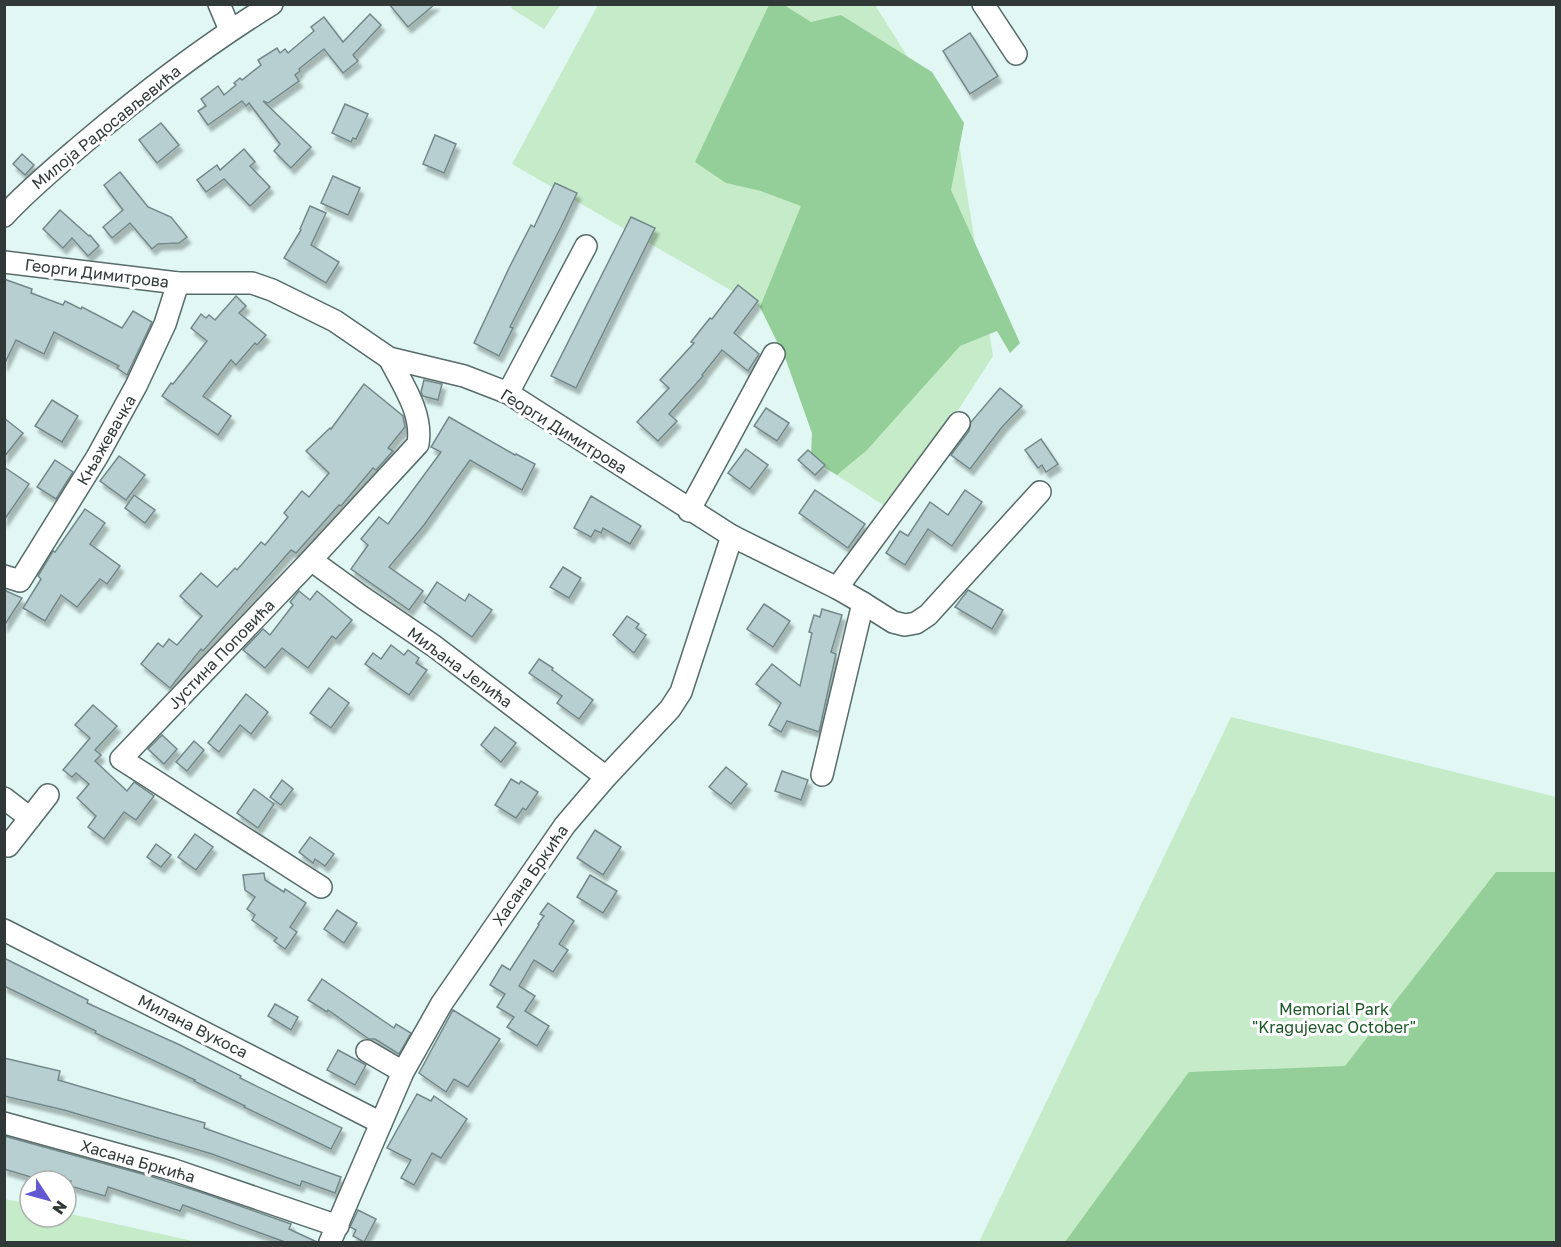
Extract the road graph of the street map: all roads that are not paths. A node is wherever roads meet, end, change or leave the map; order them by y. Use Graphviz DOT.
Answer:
graph roads {
  1 [pos="219,4"];
  2 [pos="272,4"];
  3 [pos="983,4"];
  4 [pos="230,30"];
  5 [pos="1016,54"];
  6 [pos="4,216"];
  7 [pos="586,246"];
  8 [pos="4,262"];
  9 [pos="177,283"];
  10 [pos="774,354"];
  11 [pos="389,358"];
  12 [pos="508,393"];
  13 [pos="959,423"];
  14 [pos="1040,492"];
  15 [pos="689,511"];
  16 [pos="732,536"];
  17 [pos="311,560"];
  18 [pos="9,578"];
  19 [pos="837,588"];
  20 [pos="863,603"];
  21 [pos="822,775"];
  22 [pos="606,777"];
  23 [pos="48,795"];
  24 [pos="4,798"];
  25 [pos="30,818"];
  26 [pos="8,846"];
  27 [pos="321,887"];
  28 [pos="4,930"];
  29 [pos="367,1051"];
  30 [pos="403,1072"];
  31 [pos="4,1123"];
  32 [pos="381,1123"];
  33 [pos="334,1234"];
  1 -- 4 [label="street"];
  2 -- 4 [label="street, Милоја Радосављевића"];
  3 -- 5 [label="street"];
  4 -- 6 [label="street, Милоја Радосављевића"];
  7 -- 12 [label="street"];
  8 -- 9 [label="street, Георги Димитрова"];
  9 -- 11 [label="street, Георги Димитрова"];
  9 -- 18 [label="street, Књажевачка"];
  10 -- 15 [label="street"];
  11 -- 12 [label="street, Георги Димитрова"];
  11 -- 17 [label="street, Јустина Поповића"];
  12 -- 15 [label="street, Георги Димитрова"];
  13 -- 19 [label="street"];
  14 -- 20 [label="street, Георги Димитрова"];
  15 -- 16 [label="street, Георги Димитрова"];
  16 -- 19 [label="street, Георги Димитрова"];
  16 -- 22 [label="street, Хасана Бркића"];
  17 -- 22 [label="street, Миљана Јелића"];
  17 -- 27 [label="street, Јустина Поповића"];
  19 -- 20 [label="street, Георги Димитрова"];
  20 -- 21 [label="street"];
  22 -- 30 [label="street, Хасана Бркића"];
  23 -- 25 [label="street"];
  24 -- 25 [label="street"];
  25 -- 26 [label="street"];
  28 -- 32 [label="street, Милана Вукоса"];
  29 -- 30 [label="street"];
  30 -- 32 [label="street, Хасана Бркића"];
  31 -- 33 [label="street, Хасана Бркића"];
  32 -- 33 [label="street, Хасана Бркића"];
}
